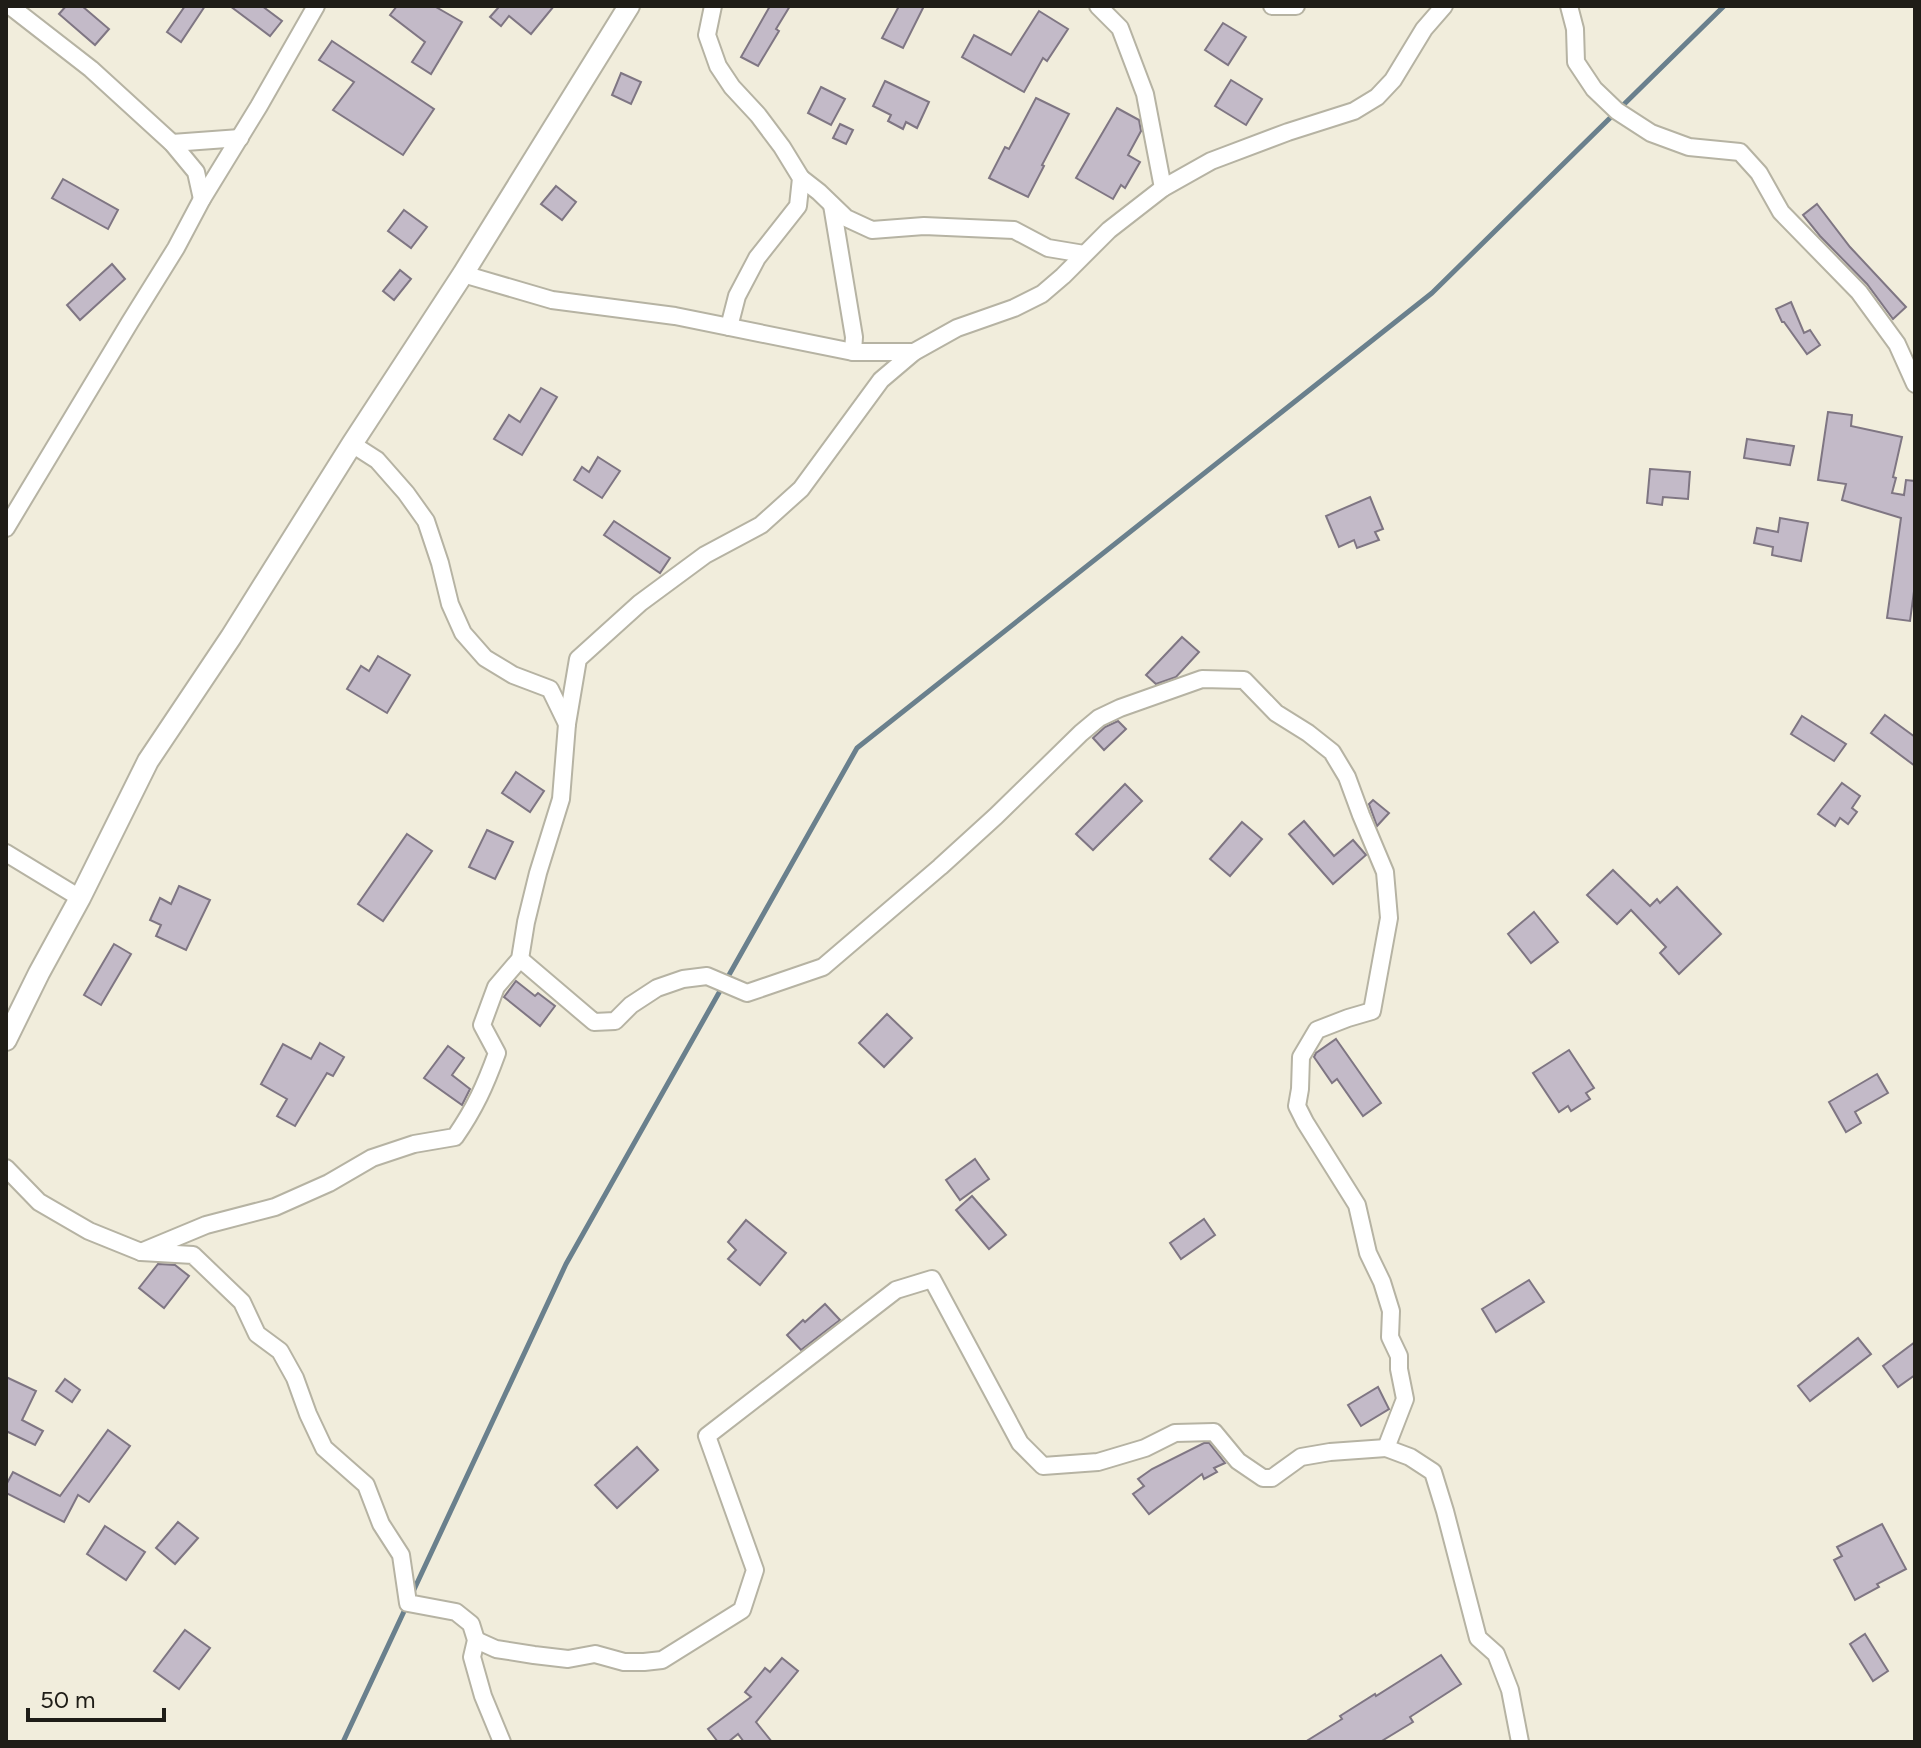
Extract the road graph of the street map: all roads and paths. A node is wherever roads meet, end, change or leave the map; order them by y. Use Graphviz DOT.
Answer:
graph roads {
  1 [pos="10,6"];
  2 [pos="316,6"];
  3 [pos="629,6"];
  4 [pos="713,6"];
  5 [pos="1098,6"];
  6 [pos="1272,6"];
  7 [pos="1296,6"];
  8 [pos="1444,6"];
  9 [pos="1569,6"];
  10 [pos="240,138"];
  11 [pos="172,143"];
  12 [pos="801,178"];
  13 [pos="1163,188"];
  14 [pos="202,199"];
  15 [pos="832,205"];
  16 [pos="1084,254"];
  17 [pos="463,274"];
  18 [pos="729,327"];
  19 [pos="853,352"];
  20 [pos="914,352"];
  21 [pos="1915,384"];
  22 [pos="352,444"];
  23 [pos="6,528"];
  24 [pos="567,724"];
  25 [pos="6,853"];
  26 [pos="80,898"];
  27 [pos="520,959"];
  28 [pos="6,1040"];
  29 [pos="6,1168"];
  30 [pos="141,1252"];
  31 [pos="1386,1448"];
  32 [pos="476,1640"];
  33 [pos="502,1742"];
  34 [pos="1520,1742"];
  1 -- 11 [label="street"];
  2 -- 10 [label="street"];
  3 -- 17 [label="street"];
  4 -- 12 [label="street"];
  5 -- 13 [label="street"];
  6 -- 7 [label="street"];
  8 -- 13 [label="street"];
  9 -- 21 [label="street"];
  10 -- 11 [label="street"];
  10 -- 14 [label="street"];
  11 -- 14 [label="street"];
  12 -- 15 [label="street"];
  12 -- 18 [label="street"];
  13 -- 16 [label="street"];
  14 -- 23 [label="street"];
  15 -- 16 [label="street"];
  15 -- 19 [label="street"];
  16 -- 20 [label="street"];
  17 -- 18 [label="street"];
  17 -- 22 [label="street"];
  18 -- 19 [label="street"];
  19 -- 20 [label="street"];
  20 -- 24 [label="street"];
  22 -- 24 [label="street"];
  22 -- 26 [label="street"];
  24 -- 27 [label="street"];
  25 -- 26 [label="street"];
  26 -- 28 [label="street"];
  27 -- 30 [label="street"];
  27 -- 31 [label="street"];
  29 -- 30 [label="street"];
  30 -- 32 [label="street"];
  31 -- 32 [label="street"];
  31 -- 34 [label="street"];
  32 -- 33 [label="street"];
}
